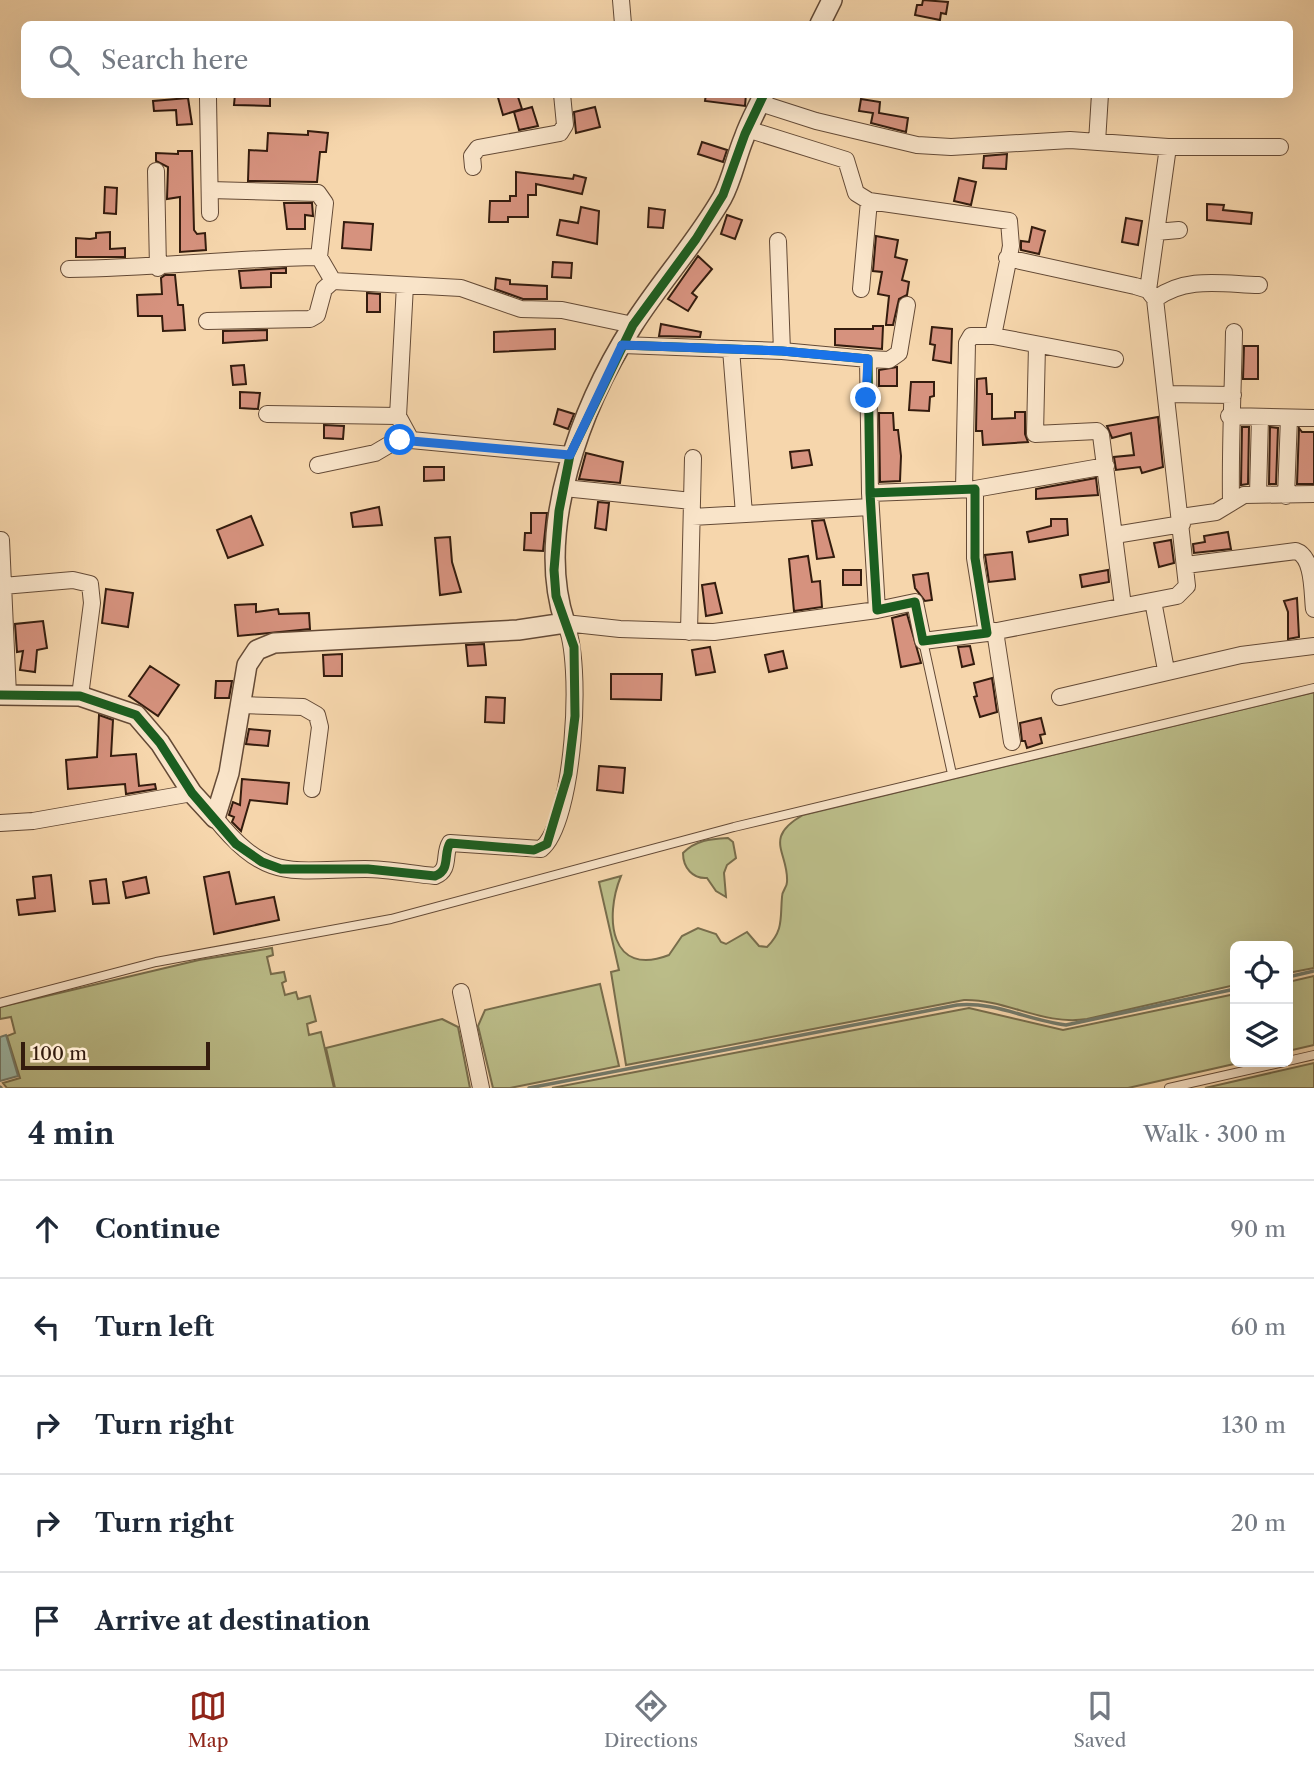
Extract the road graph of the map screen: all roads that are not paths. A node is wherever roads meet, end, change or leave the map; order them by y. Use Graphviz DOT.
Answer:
graph roads {
  1 [pos="621,0"];
  2 [pos="832,0"];
  3 [pos="623,21"];
  4 [pos="822,21"];
  5 [pos="208,98"];
  6 [pos="562,98"];
  7 [pos="1100,98"];
  8 [pos="762,99"];
  9 [pos="747,129"];
  10 [pos="1097,142"];
  11 [pos="1168,147"];
  12 [pos="1280,147"];
  13 [pos="473,167"];
  14 [pos="156,171"];
  15 [pos="210,190"];
  16 [pos="869,201"];
  17 [pos="210,213"];
  18 [pos="1180,230"];
  19 [pos="1156,232"];
  20 [pos="778,241"];
  21 [pos="318,257"];
  22 [pos="1007,258"];
  23 [pos="158,268"];
  24 [pos="69,269"];
  25 [pos="333,281"];
  26 [pos="405,285"];
  27 [pos="1259,285"];
  28 [pos="860,289"];
  29 [pos="1151,294"];
  30 [pos="907,305"];
  31 [pos="207,321"];
  32 [pos="633,325"];
  33 [pos="1234,332"];
  34 [pos="993,336"];
  35 [pos="622,345"];
  36 [pos="1037,345"];
  37 [pos="731,349"];
  38 [pos="782,351"];
  39 [pos="868,359"];
  40 [pos="1115,359"];
  41 [pos="1166,394"];
  42 [pos="1233,395"];
  43 [pos="267,414"];
  44 [pos="1229,415"];
  45 [pos="398,416"];
  46 [pos="1260,417"];
  47 [pos="1289,418"];
  48 [pos="1314,418"];
  49 [pos="411,440"];
  50 [pos="570,455"];
  51 [pos="693,458"];
  52 [pos="318,465"];
  53 [pos="1106,466"];
  54 [pos="564,488"];
  55 [pos="970,489"];
  56 [pos="1258,494"];
  57 [pos="1314,494"];
  58 [pos="1286,496"];
  59 [pos="870,500"];
  60 [pos="1231,502"];
  61 [pos="692,509"];
  62 [pos="744,514"];
  63 [pos="1182,521"];
  64 [pos="1115,536"];
  65 [pos="1,540"];
  66 [pos="1186,565"];
  67 [pos="1312,573"];
  68 [pos="3,586"];
  69 [pos="1153,601"];
  70 [pos="1124,606"];
  71 [pos="1314,609"];
  72 [pos="877,610"];
  73 [pos="565,622"];
  74 [pos="689,632"];
  75 [pos="991,632"];
  76 [pos="923,641"];
  77 [pos="1314,646"];
  78 [pos="1166,670"];
  79 [pos="1314,688"];
  80 [pos="4,695"];
  81 [pos="80,696"];
  82 [pos="1060,697"];
  83 [pos="241,705"];
  84 [pos="1012,743"];
  85 [pos="953,774"];
  86 [pos="312,789"];
  87 [pos="192,793"];
  88 [pos="215,818"];
  89 [pos="0,823"];
  90 [pos="461,992"];
  91 [pos="0,1003"];
  92 [pos="1314,1055"];
  93 [pos="1293,1060"];
  94 [pos="1260,1067"];
  95 [pos="481,1088"];
  96 [pos="1169,1088"];
  1 -- 3 [label="street"];
  2 -- 4 [label="street"];
  5 -- 15 [label="street"];
  6 -- 13 [label="street"];
  7 -- 10 [label="street"];
  8 -- 9 [label="street"];
  8 -- 10 [label="street"];
  9 -- 16 [label="street"];
  9 -- 32 [label="street"];
  10 -- 11 [label="street"];
  11 -- 12 [label="street"];
  11 -- 19 [label="street"];
  14 -- 23 [label="street"];
  15 -- 17 [label="street"];
  15 -- 21 [label="street"];
  16 -- 22 [label="street"];
  16 -- 28 [label="street"];
  18 -- 19 [label="street"];
  19 -- 29 [label="street"];
  20 -- 38 [label="street"];
  21 -- 23 [label="street"];
  21 -- 25 [label="street"];
  22 -- 29 [label="street"];
  22 -- 34 [label="street"];
  23 -- 24 [label="street"];
  25 -- 26 [label="street"];
  25 -- 31 [label="street"];
  26 -- 32 [label="street"];
  26 -- 45 [label="street"];
  27 -- 29 [label="street"];
  29 -- 41 [label="street"];
  30 -- 39 [label="street"];
  32 -- 35 [label="street"];
  33 -- 42 [label="street"];
  34 -- 36 [label="street"];
  34 -- 55 [label="street"];
  35 -- 37 [label="street"];
  35 -- 50 [label="street"];
  36 -- 40 [label="street"];
  36 -- 53 [label="street"];
  37 -- 38 [label="street"];
  37 -- 62 [label="street"];
  38 -- 39 [label="street"];
  39 -- 59 [label="street"];
  41 -- 42 [label="street"];
  41 -- 63 [label="street"];
  42 -- 44 [label="street"];
  43 -- 45 [label="street"];
  44 -- 46 [label="street"];
  44 -- 60 [label="street"];
  45 -- 49 [label="street"];
  46 -- 47 [label="street"];
  46 -- 56 [label="street"];
  47 -- 48 [label="street"];
  47 -- 58 [label="street"];
  49 -- 50 [label="street"];
  49 -- 52 [label="street"];
  50 -- 54 [label="street"];
  51 -- 61 [label="street"];
  53 -- 55 [label="street"];
  53 -- 64 [label="street"];
  54 -- 61 [label="street"];
  54 -- 73 [label="street"];
  55 -- 59 [label="street"];
  55 -- 75 [label="street"];
  56 -- 58 [label="street"];
  56 -- 60 [label="street"];
  57 -- 58 [label="street"];
  59 -- 62 [label="street"];
  59 -- 72 [label="street"];
  60 -- 63 [label="street"];
  61 -- 62 [label="street"];
  61 -- 74 [label="street"];
  63 -- 64 [label="street"];
  63 -- 66 [label="street"];
  64 -- 70 [label="street"];
  65 -- 68 [label="street"];
  66 -- 67 [label="street"];
  66 -- 69 [label="street"];
  67 -- 71 [label="street"];
  68 -- 80 [label="street"];
  68 -- 81 [label="street"];
  69 -- 70 [label="street"];
  69 -- 78 [label="street"];
  70 -- 75 [label="street"];
  72 -- 74 [label="street"];
  72 -- 76 [label="street"];
  73 -- 74 [label="street"];
  73 -- 83 [label="street"];
  73 -- 88 [label="street"];
  75 -- 76 [label="street"];
  75 -- 84 [label="street"];
  76 -- 85 [label="lane"];
  77 -- 78 [label="street"];
  78 -- 82 [label="street"];
  79 -- 85 [label="lane"];
  80 -- 81 [label="street"];
  81 -- 87 [label="street"];
  83 -- 86 [label="street"];
  83 -- 88 [label="street"];
  85 -- 91 [label="lane"];
  87 -- 88 [label="street"];
  87 -- 89 [label="street"];
  90 -- 95 [label="street"];
  92 -- 93 [label="lane"];
  94 -- 96 [label="lane"];
}
